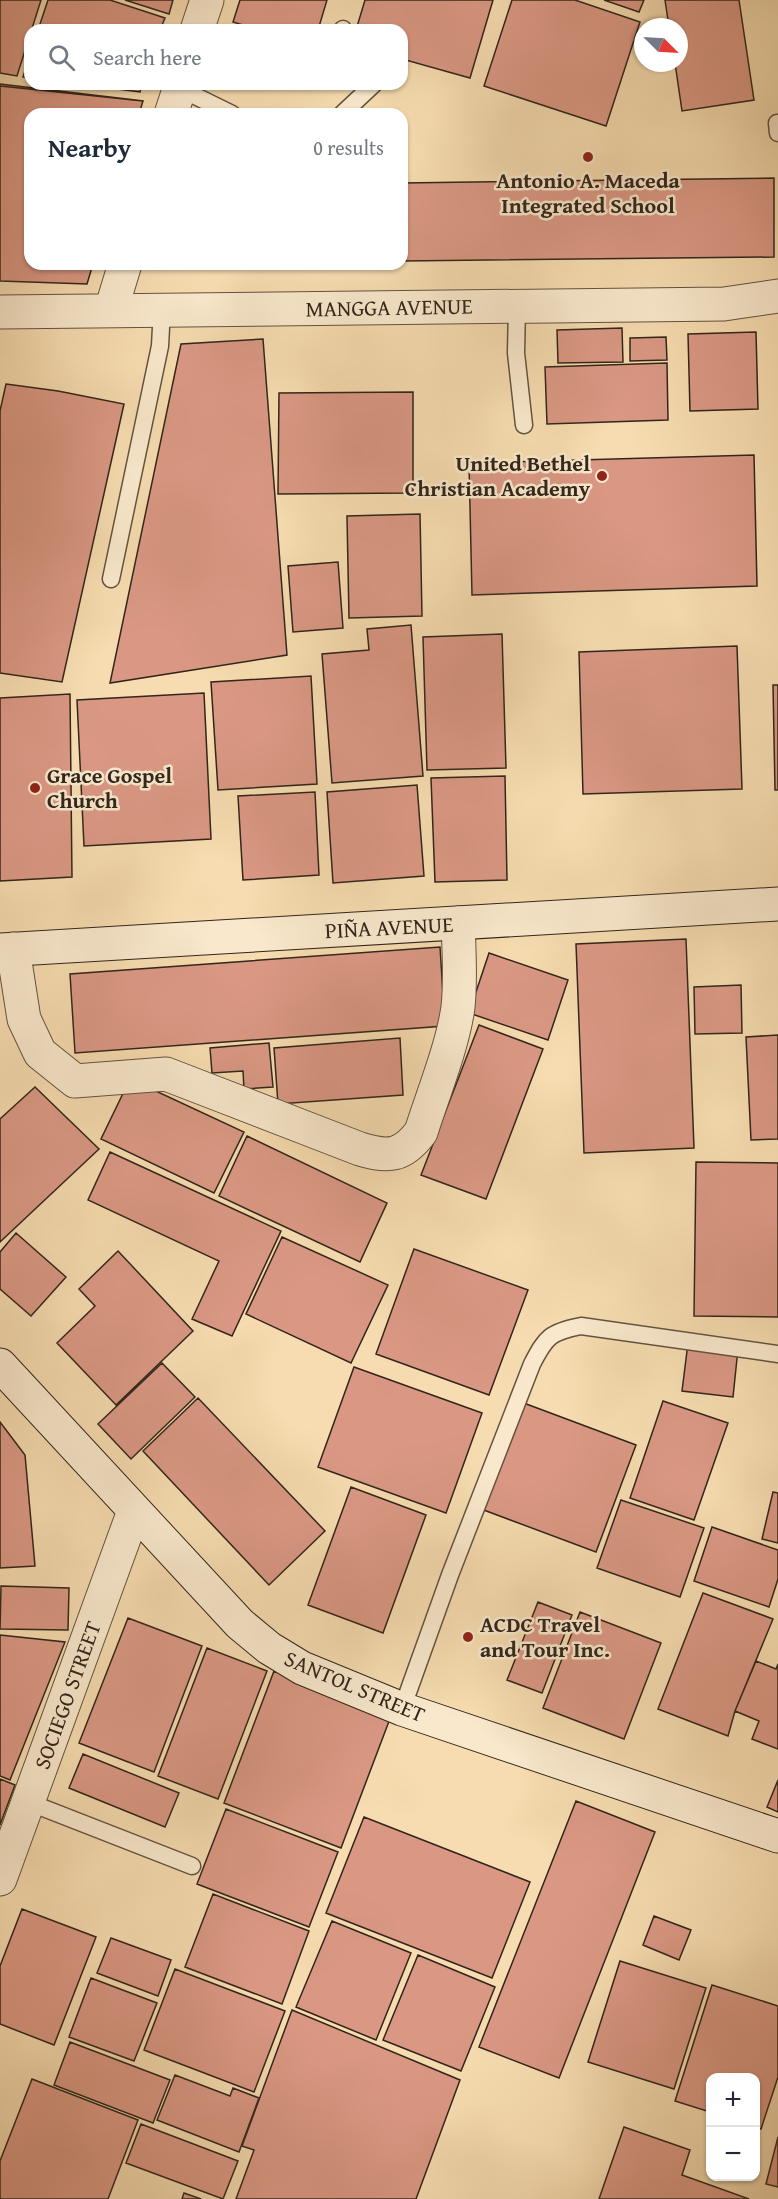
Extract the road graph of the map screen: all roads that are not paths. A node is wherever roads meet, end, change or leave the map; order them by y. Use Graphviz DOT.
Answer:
graph roads {
  1 [pos="207,0"];
  2 [pos="199,24"];
  3 [pos="368,90"];
  4 [pos="177,95"];
  5 [pos="215,108"];
  6 [pos="348,108"];
  7 [pos="123,270"];
  8 [pos="778,296"];
  9 [pos="517,306"];
  10 [pos="162,309"];
  11 [pos="111,310"];
  12 [pos="0,312"];
  13 [pos="524,425"];
  14 [pos="111,579"];
  15 [pos="778,904"];
  16 [pos="458,923"];
  17 [pos="7,949"];
  18 [pos="778,1354"];
  19 [pos="0,1365"];
  20 [pos="134,1510"];
  21 [pos="402,1709"];
  22 [pos="28,1802"];
  23 [pos="778,1836"];
  24 [pos="192,1866"];
  25 [pos="0,1879"];
  1 -- 2 [label="street"];
  3 -- 6 [label="lane"];
  4 -- 5 [label="lane"];
  7 -- 11 [label="street"];
  8 -- 9 [label="street, MANGGA AVENUE"];
  9 -- 10 [label="street, MANGGA AVENUE"];
  9 -- 13 [label="lane"];
  10 -- 11 [label="street, MANGGA AVENUE"];
  10 -- 14 [label="lane"];
  11 -- 12 [label="street, MANGGA AVENUE"];
  15 -- 16 [label="street, PIÑA AVENUE"];
  16 -- 17 [label="street, PIÑA AVENUE"];
  16 -- 17 [label="street"];
  18 -- 21 [label="lane"];
  19 -- 20 [label="street, SANTOL STREET"];
  20 -- 21 [label="street, SANTOL STREET"];
  20 -- 22 [label="street, SOCIEGO STREET"];
  21 -- 23 [label="street, SANTOL STREET"];
  22 -- 24 [label="lane"];
  22 -- 25 [label="street, SOCIEGO STREET"];
}
